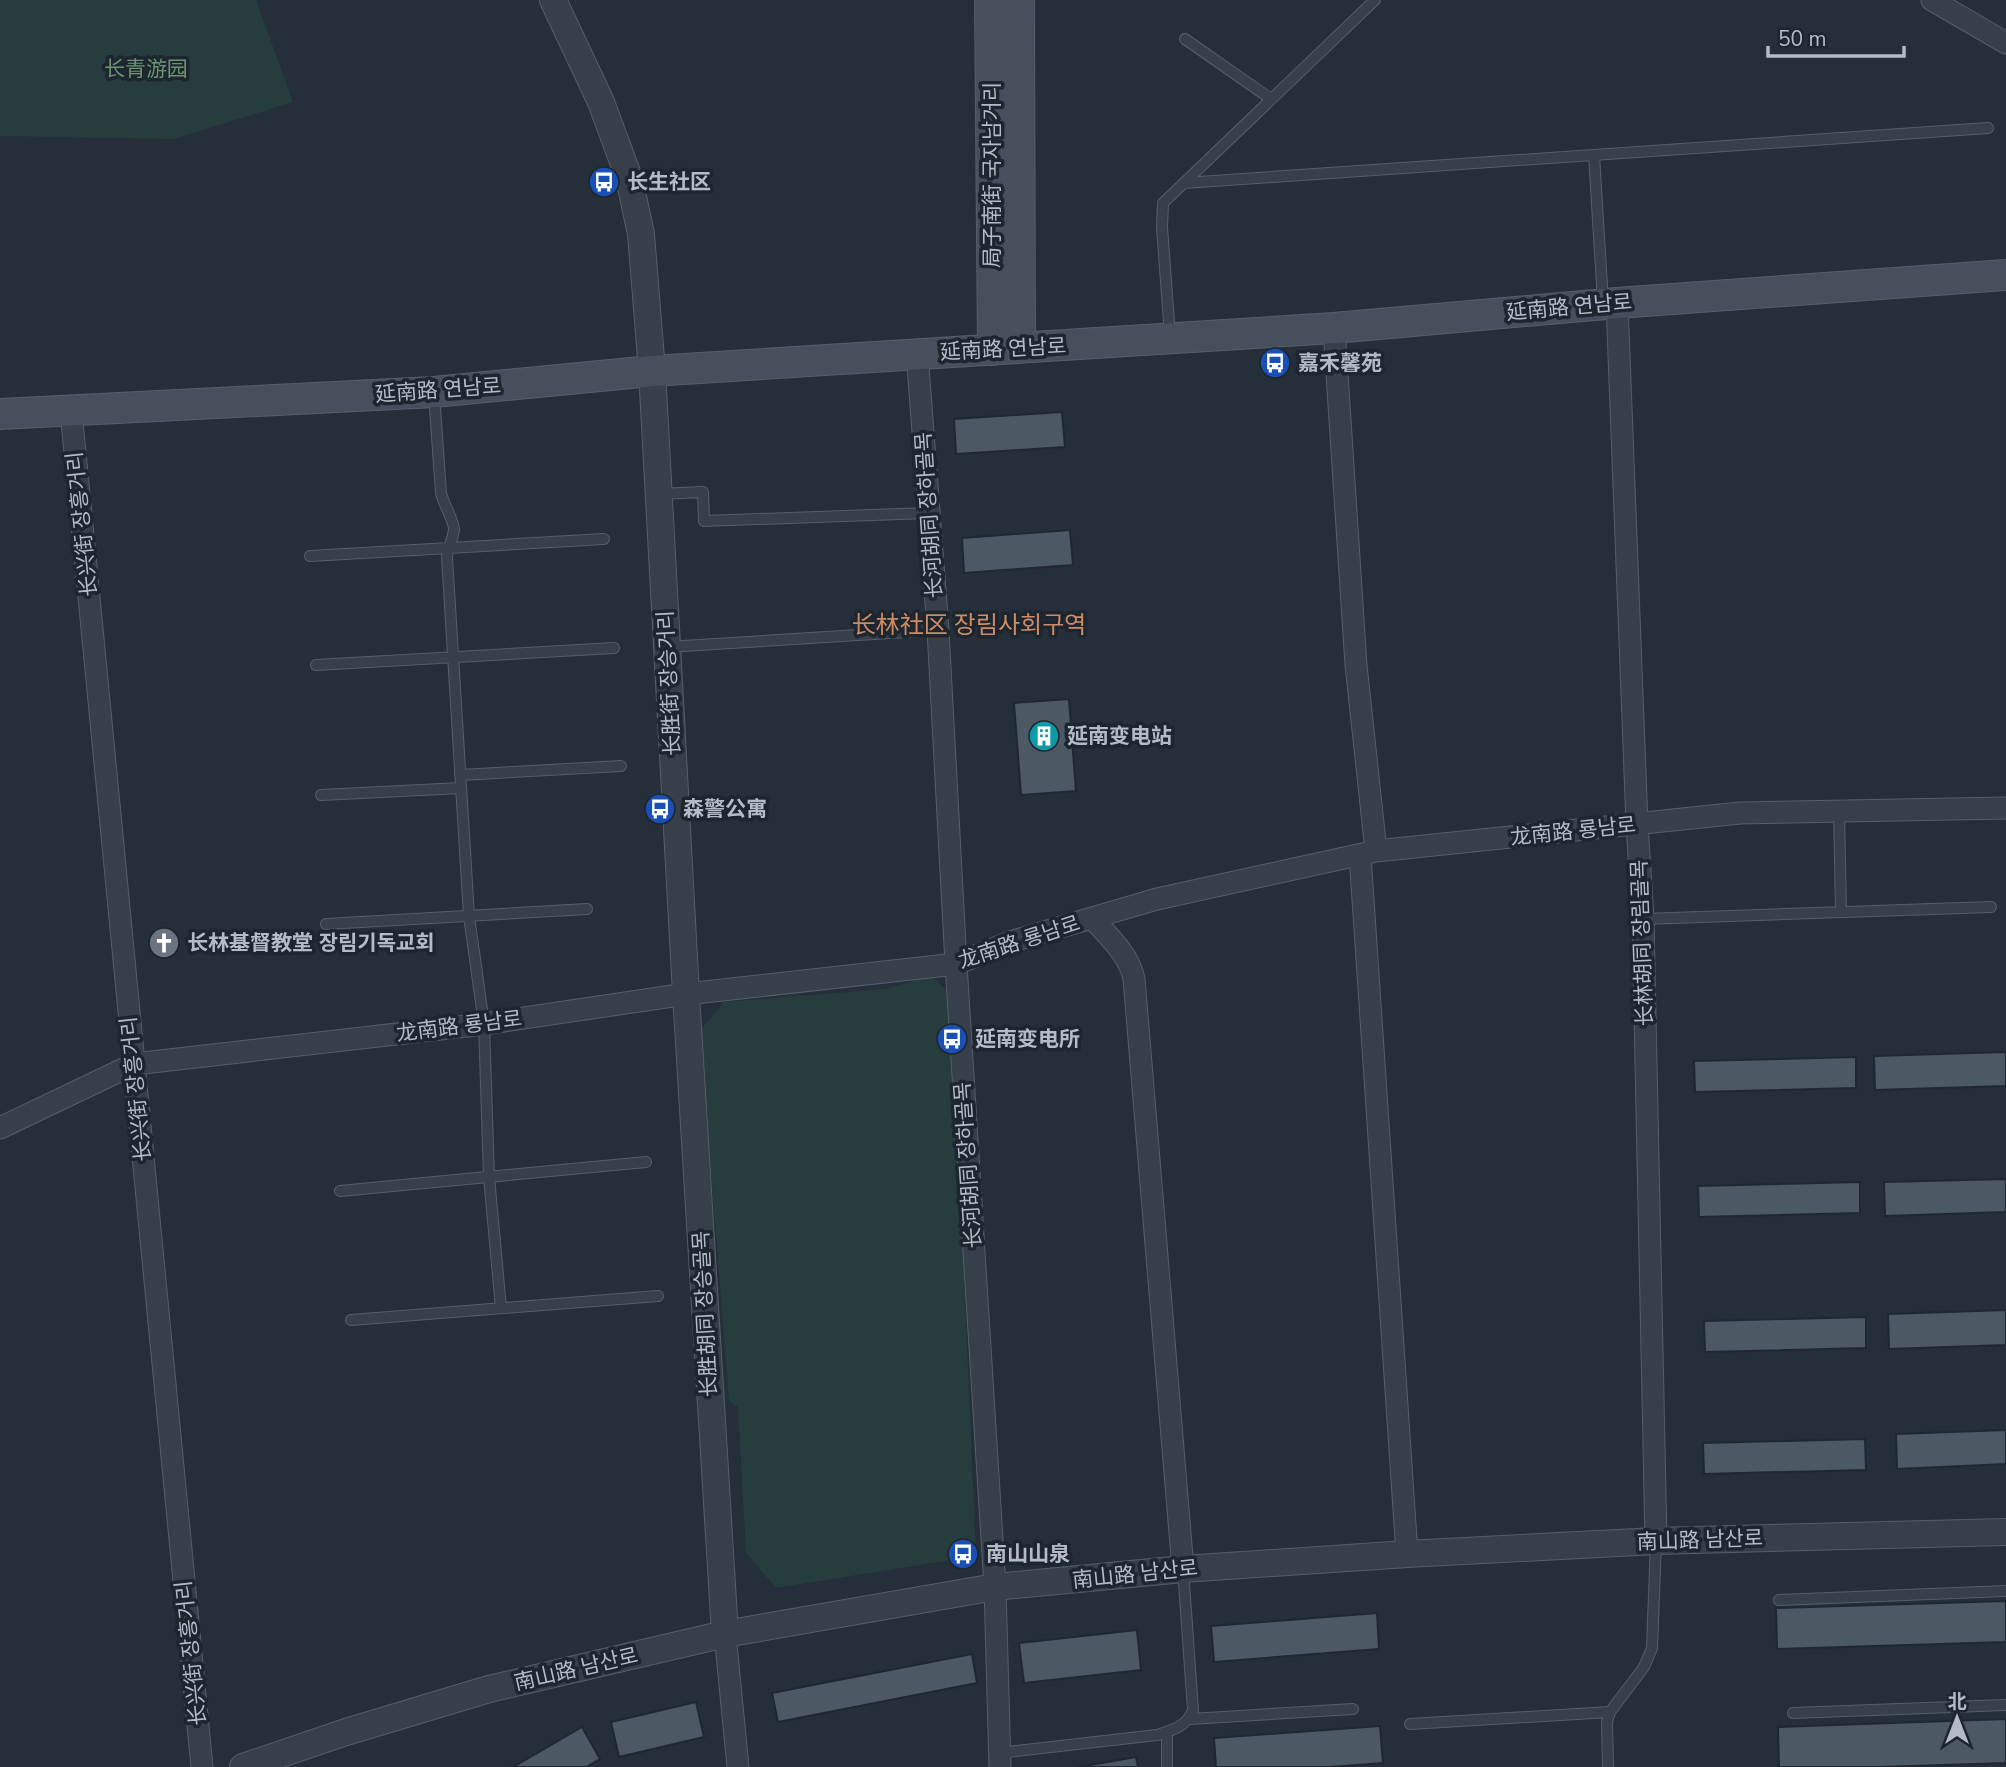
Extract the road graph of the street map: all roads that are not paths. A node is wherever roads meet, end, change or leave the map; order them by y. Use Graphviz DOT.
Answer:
graph roads {
  1 [pos="553,0"];
  2 [pos="990,0"];
  3 [pos="1019,0"];
  4 [pos="1375,0"];
  5 [pos="1932,0"];
  6 [pos="1185,39"];
  7 [pos="2006,43"];
  8 [pos="1271,99"];
  9 [pos="1988,128"];
  10 [pos="1594,155"];
  11 [pos="1184,183"];
  12 [pos="2006,275"];
  13 [pos="1610,304"];
  14 [pos="1334,328"];
  15 [pos="1171,338"];
  16 [pos="1006,349"];
  17 [pos="917,353"];
  18 [pos="652,371"];
  19 [pos="434,392"];
  20 [pos="71,411"];
  21 [pos="0,414"];
  22 [pos="659,494"];
  23 [pos="928,513"];
  24 [pos="604,539"];
  25 [pos="448,548"];
  26 [pos="310,556"];
  27 [pos="938,630"];
  28 [pos="667,646"];
  29 [pos="614,648"];
  30 [pos="453,657"];
  31 [pos="316,665"];
  32 [pos="621,766"];
  33 [pos="460,775"];
  34 [pos="461,788"];
  35 [pos="321,795"];
  36 [pos="2006,808"];
  37 [pos="1839,811"];
  38 [pos="1637,824"];
  39 [pos="1368,853"];
  40 [pos="1991,907"];
  41 [pos="587,909"];
  42 [pos="1841,912"];
  43 [pos="469,916"];
  44 [pos="1091,918"];
  45 [pos="1643,919"];
  46 [pos="326,924"];
  47 [pos="956,964"];
  48 [pos="686,994"];
  49 [pos="484,1024"];
  50 [pos="134,1065"];
  51 [pos="0,1128"];
  52 [pos="646,1162"];
  53 [pos="489,1177"];
  54 [pos="340,1191"];
  55 [pos="658,1296"];
  56 [pos="501,1308"];
  57 [pos="351,1320"];
  58 [pos="2006,1532"];
  59 [pos="1656,1541"];
  60 [pos="1407,1554"];
  61 [pos="1183,1569"];
  62 [pos="995,1587"];
  63 [pos="2006,1591"];
  64 [pos="1779,1600"];
  65 [pos="725,1634"];
  66 [pos="2006,1705"];
  67 [pos="1353,1709"];
  68 [pos="1610,1712"];
  69 [pos="1793,1713"];
  70 [pos="1190,1719"];
  71 [pos="1410,1724"];
  72 [pos="1167,1732"];
  73 [pos="1000,1760"];
  74 [pos="202,1767"];
  75 [pos="243,1767"];
  76 [pos="738,1767"];
  77 [pos="1167,1767"];
  78 [pos="1608,1767"];
  1 -- 18 [label="street, 长胜街 장승거리"];
  2 -- 16 [label="main road, 局子南街 국자남거리"];
  3 -- 16 [label="main road, 局子南街 국자남거리"];
  4 -- 8 [label="lane"];
  5 -- 7 [label="street"];
  6 -- 8 [label="lane"];
  8 -- 11 [label="lane"];
  9 -- 10 [label="lane"];
  10 -- 11 [label="lane"];
  10 -- 13 [label="lane"];
  11 -- 15 [label="lane"];
  12 -- 13 [label="main road, 延南路 연남로"];
  13 -- 14 [label="main road, 延南路 연남로"];
  13 -- 38 [label="street, 长林胡同 장림골목"];
  14 -- 15 [label="main road, 延南路 연남로"];
  14 -- 39 [label="street"];
  15 -- 16 [label="main road, 延南路 연남로"];
  16 -- 17 [label="main road, 延南路 연남로"];
  17 -- 18 [label="main road, 延南路 연남로"];
  17 -- 23 [label="street, 长河胡同 장하골목"];
  18 -- 19 [label="main road, 延南路 연남로"];
  18 -- 22 [label="street, 长胜街 장승거리"];
  19 -- 20 [label="main road, 延南路 연남로"];
  19 -- 25 [label="lane"];
  20 -- 21 [label="main road, 延南路 연남로"];
  20 -- 50 [label="street, 长兴街 장흥거리"];
  22 -- 23 [label="lane"];
  22 -- 28 [label="street, 长胜街 장승거리"];
  23 -- 27 [label="street, 长河胡同 장하골목"];
  24 -- 25 [label="lane"];
  25 -- 26 [label="lane"];
  25 -- 30 [label="lane"];
  27 -- 28 [label="lane"];
  27 -- 47 [label="street, 长河胡同 장하골목"];
  28 -- 48 [label="street, 长胜街 장승거리"];
  29 -- 30 [label="lane"];
  30 -- 31 [label="lane"];
  30 -- 33 [label="lane"];
  32 -- 33 [label="lane"];
  33 -- 34 [label="lane"];
  34 -- 35 [label="lane"];
  34 -- 43 [label="lane"];
  36 -- 37 [label="street, 龙南路 룡남로"];
  37 -- 38 [label="street, 龙南路 룡남로"];
  37 -- 42 [label="lane"];
  38 -- 39 [label="street, 龙南路 룡남로"];
  38 -- 45 [label="street, 长林胡同 장림골목"];
  39 -- 44 [label="street, 龙南路 룡남로"];
  39 -- 60 [label="street"];
  40 -- 42 [label="lane"];
  41 -- 43 [label="lane"];
  42 -- 45 [label="lane"];
  43 -- 46 [label="lane"];
  43 -- 49 [label="lane"];
  44 -- 47 [label="street, 龙南路 룡남로"];
  44 -- 61 [label="street"];
  45 -- 59 [label="street, 长林胡同 장림골목"];
  47 -- 48 [label="street, 龙南路 룡남로"];
  47 -- 62 [label="street, 长河胡同 장하골목"];
  48 -- 49 [label="street, 龙南路 룡남로"];
  48 -- 65 [label="street, 长胜胡同 장승골목"];
  49 -- 50 [label="street, 龙南路 룡남로"];
  49 -- 53 [label="lane"];
  50 -- 51 [label="street, 龙南路 룡남로"];
  50 -- 74 [label="street, 长兴街 장흥거리"];
  52 -- 53 [label="lane"];
  53 -- 54 [label="lane"];
  53 -- 56 [label="lane"];
  55 -- 56 [label="lane"];
  56 -- 57 [label="lane"];
  58 -- 59 [label="street, 南山路 남산로"];
  59 -- 60 [label="street, 南山路 남산로"];
  59 -- 68 [label="lane"];
  60 -- 61 [label="street, 南山路 남산로"];
  61 -- 62 [label="street, 南山路 남산로"];
  61 -- 70 [label="lane"];
  62 -- 65 [label="street, 南山路 남산로"];
  62 -- 73 [label="street, 长河胡同 장하골목"];
  63 -- 64 [label="lane"];
  65 -- 75 [label="street, 南山路 남산로"];
  65 -- 76 [label="street"];
  66 -- 69 [label="lane"];
  67 -- 70 [label="lane"];
  68 -- 71 [label="lane"];
  68 -- 78 [label="lane"];
  70 -- 72 [label="lane"];
  72 -- 73 [label="lane"];
  72 -- 77 [label="lane"];
}
